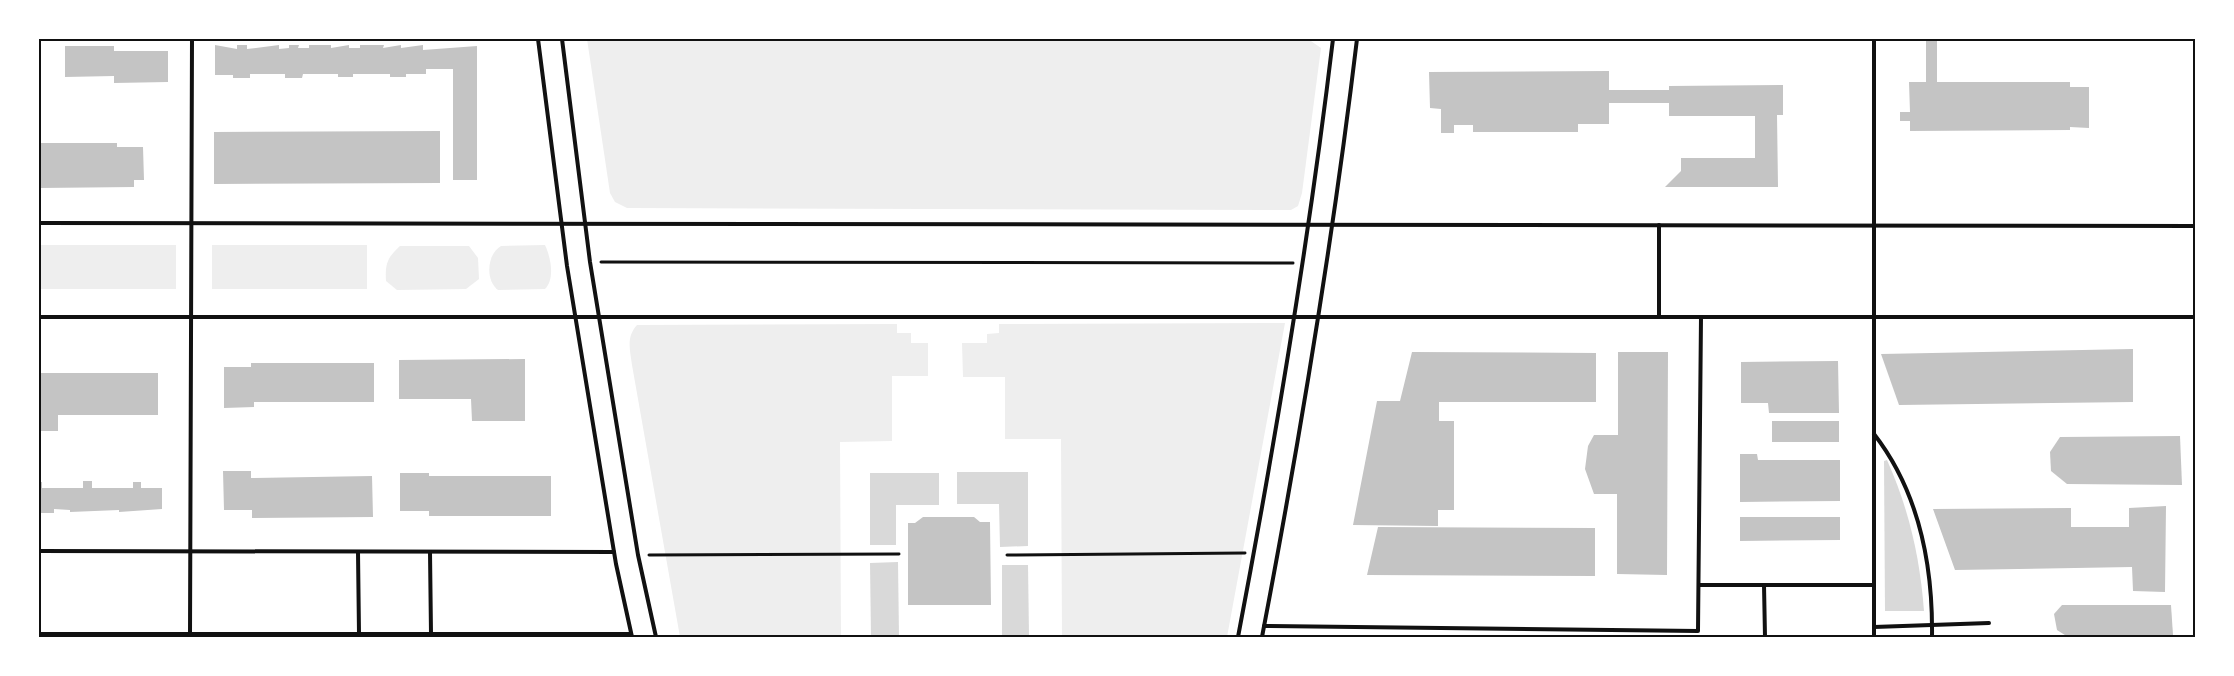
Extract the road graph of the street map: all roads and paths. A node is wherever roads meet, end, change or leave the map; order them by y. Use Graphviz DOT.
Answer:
graph roads {
  1 [pos="192,39"];
  2 [pos="538,39"];
  3 [pos="562,39"];
  4 [pos="1333,39"];
  5 [pos="1357,39"];
  6 [pos="1874,39"];
  7 [pos="39,223"];
  8 [pos="192,223"];
  9 [pos="562,224"];
  10 [pos="585,224"];
  11 [pos="1309,225"];
  12 [pos="1334,225"];
  13 [pos="1659,225"];
  14 [pos="1874,226"];
  15 [pos="2195,226"];
  16 [pos="590,262"];
  17 [pos="1303,263"];
  18 [pos="39,317"];
  19 [pos="192,317"];
  20 [pos="576,317"];
  21 [pos="600,317"];
  22 [pos="1295,317"];
  23 [pos="1319,317"];
  24 [pos="1659,317"];
  25 [pos="1701,317"];
  26 [pos="1874,317"];
  27 [pos="2195,317"];
  28 [pos="1874,434"];
  29 [pos="39,551"];
  30 [pos="190,551"];
  31 [pos="358,552"];
  32 [pos="430,552"];
  33 [pos="614,552"];
  34 [pos="1254,553"];
  35 [pos="899,554"];
  36 [pos="638,555"];
  37 [pos="1007,555"];
  38 [pos="1699,585"];
  39 [pos="1764,585"];
  40 [pos="1874,585"];
  41 [pos="1989,623"];
  42 [pos="1932,625"];
  43 [pos="1264,626"];
  44 [pos="1874,627"];
  45 [pos="39,634"];
  46 [pos="358,634"];
  47 [pos="430,634"];
  48 [pos="190,636"];
  49 [pos="632,636"];
  50 [pos="656,637"];
  51 [pos="1238,637"];
  52 [pos="1262,637"];
  53 [pos="1765,637"];
  54 [pos="1874,637"];
  55 [pos="1932,637"];
  1 -- 8 [label="lane"];
  2 -- 9 [label="lane"];
  3 -- 10 [label="lane"];
  4 -- 11 [label="lane"];
  5 -- 12 [label="lane"];
  6 -- 14 [label="lane"];
  7 -- 8 [label="lane"];
  8 -- 9 [label="lane"];
  8 -- 19 [label="lane"];
  9 -- 10 [label="lane"];
  9 -- 20 [label="lane"];
  10 -- 11 [label="lane"];
  10 -- 16 [label="lane"];
  11 -- 12 [label="lane"];
  11 -- 17 [label="lane"];
  12 -- 13 [label="lane"];
  12 -- 23 [label="lane"];
  13 -- 14 [label="lane"];
  13 -- 24 [label="lane"];
  14 -- 15 [label="lane"];
  14 -- 26 [label="lane"];
  16 -- 17 [label="path"];
  16 -- 21 [label="lane"];
  17 -- 22 [label="lane"];
  18 -- 19 [label="lane"];
  19 -- 20 [label="lane"];
  19 -- 30 [label="lane"];
  20 -- 21 [label="lane"];
  20 -- 33 [label="lane"];
  21 -- 22 [label="lane"];
  21 -- 36 [label="lane"];
  22 -- 23 [label="lane"];
  22 -- 34 [label="lane"];
  23 -- 24 [label="lane"];
  23 -- 43 [label="lane"];
  24 -- 25 [label="lane"];
  25 -- 26 [label="lane"];
  25 -- 38 [label="lane"];
  26 -- 27 [label="lane"];
  26 -- 28 [label="lane"];
  28 -- 40 [label="lane"];
  28 -- 42 [label="lane"];
  29 -- 30 [label="lane"];
  30 -- 31 [label="lane"];
  30 -- 48 [label="lane"];
  31 -- 32 [label="lane"];
  31 -- 46 [label="lane"];
  32 -- 33 [label="lane"];
  32 -- 47 [label="lane"];
  33 -- 49 [label="lane"];
  34 -- 37 [label="path"];
  34 -- 51 [label="lane"];
  35 -- 36 [label="path"];
  36 -- 50 [label="lane"];
  38 -- 39 [label="lane"];
  38 -- 43 [label="lane"];
  39 -- 40 [label="lane"];
  39 -- 53 [label="lane"];
  40 -- 44 [label="lane"];
  41 -- 42 [label="lane"];
  42 -- 44 [label="lane"];
  42 -- 55 [label="lane"];
  43 -- 52 [label="lane"];
  44 -- 54 [label="lane"];
  45 -- 48 [label="lane"];
  46 -- 47 [label="lane"];
  46 -- 48 [label="lane"];
  47 -- 49 [label="lane"];
}
